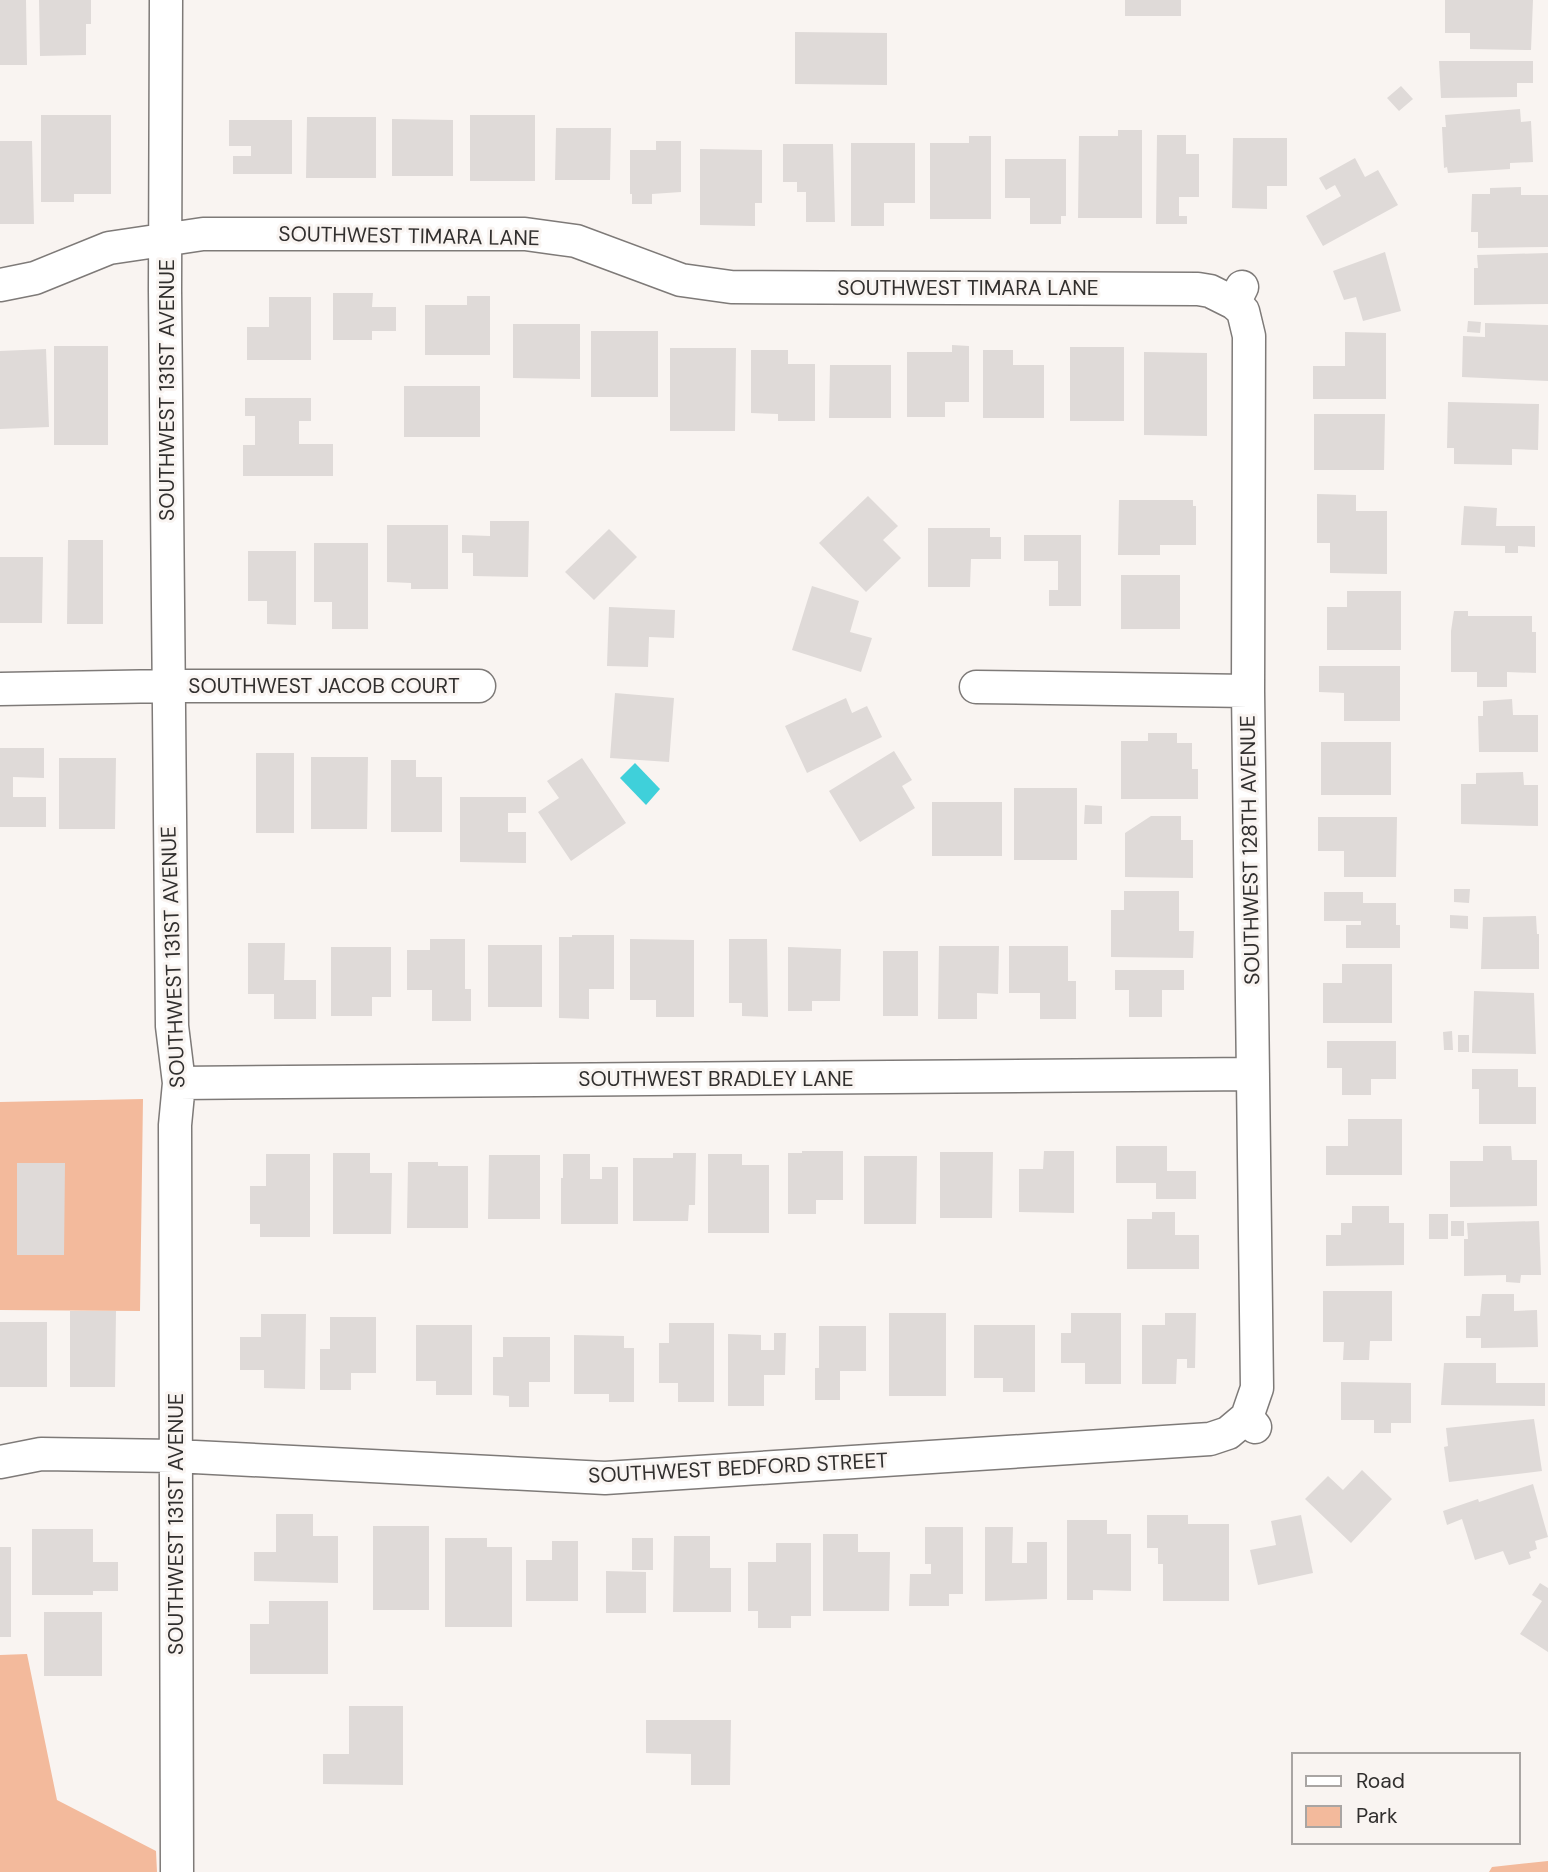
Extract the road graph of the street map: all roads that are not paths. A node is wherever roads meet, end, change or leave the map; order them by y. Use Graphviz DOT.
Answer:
graph roads {
  1 [pos="166,0"];
  2 [pos="165,240"];
  3 [pos="0,285"];
  4 [pos="1238,295"];
  5 [pos="168,685"];
  6 [pos="480,685"];
  7 [pos="976,687"];
  8 [pos="0,689"];
  9 [pos="1248,691"];
  10 [pos="1253,1074"];
  11 [pos="179,1083"];
  12 [pos="1251,1422"];
  13 [pos="175,1456"];
  14 [pos="0,1462"];
  15 [pos="177,1872"];
  1 -- 2 [label="street, SOUTHWEST 131ST AVENUE"];
  2 -- 3 [label="street, SOUTHWEST TIMARA LANE"];
  2 -- 4 [label="street, SOUTHWEST TIMARA LANE"];
  2 -- 5 [label="street, SOUTHWEST 131ST AVENUE"];
  4 -- 9 [label="street, SOUTHWEST 128TH AVENUE"];
  5 -- 6 [label="street, SOUTHWEST JACOB COURT"];
  5 -- 8 [label="street, SOUTHWEST JACOB COURT"];
  5 -- 11 [label="street, SOUTHWEST 131ST AVENUE"];
  7 -- 9 [label="street"];
  9 -- 10 [label="street, SOUTHWEST 128TH AVENUE"];
  10 -- 11 [label="street, SOUTHWEST BRADLEY LANE"];
  10 -- 12 [label="street, SOUTHWEST 128TH AVENUE"];
  11 -- 13 [label="street, SOUTHWEST 131ST AVENUE"];
  12 -- 13 [label="street, SOUTHWEST BEDFORD STREET"];
  13 -- 14 [label="street, SOUTHWEST BEDFORD STREET"];
  13 -- 15 [label="street, SOUTHWEST 131ST AVENUE"];
}
